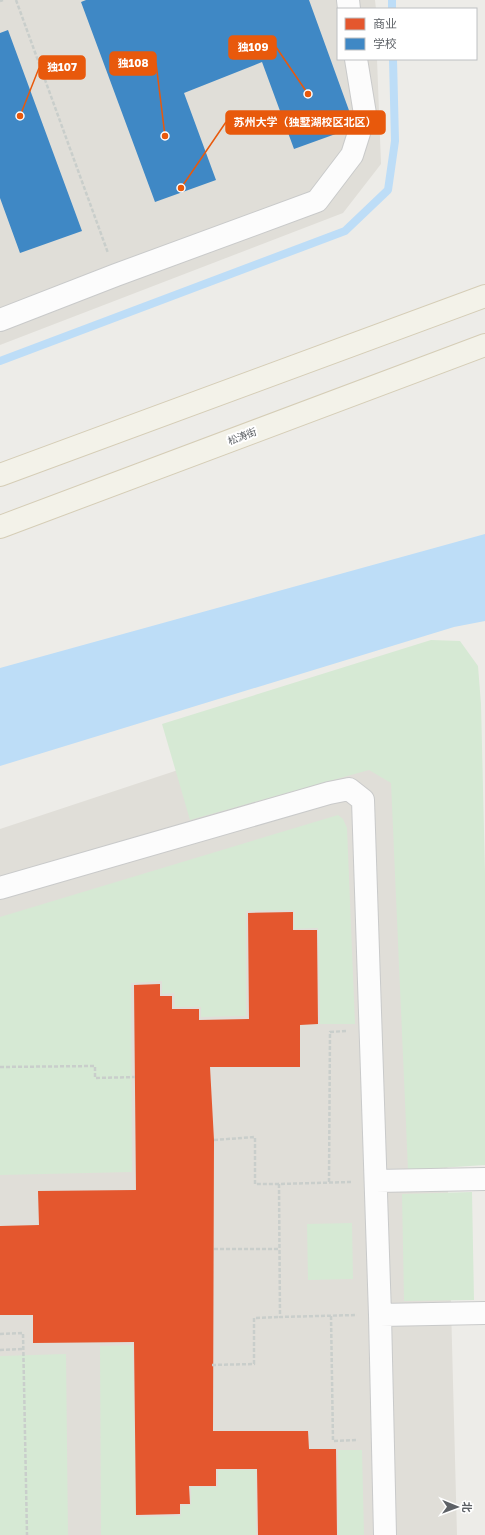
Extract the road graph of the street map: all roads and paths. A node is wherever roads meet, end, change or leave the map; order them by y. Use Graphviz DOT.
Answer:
graph roads {
  1 [pos="16,0"];
  2 [pos="356,60"];
  3 [pos="116,274"];
  4 [pos="485,296"];
  5 [pos="0,320"];
  6 [pos="485,345"];
  7 [pos="0,475"];
  8 [pos="0,527"];
  9 [pos="0,888"];
  10 [pos="371,1029"];
  11 [pos="0,1067"];
  12 [pos="135,1077"];
  13 [pos="214,1140"];
  14 [pos="485,1179"];
  15 [pos="376,1181"];
  16 [pos="329,1182"];
  17 [pos="279,1184"];
  18 [pos="280,1248"];
  19 [pos="214,1249"];
  20 [pos="485,1313"];
  21 [pos="380,1315"];
  22 [pos="331,1316"];
  23 [pos="280,1317"];
  24 [pos="0,1334"];
  25 [pos="24,1349"];
  26 [pos="0,1350"];
  27 [pos="212,1365"];
  28 [pos="383,1439"];
  29 [pos="27,1535"];
  30 [pos="385,1535"];
  1 -- 3 [label="path"];
  2 -- 3 [label="lane"];
  3 -- 5 [label="lane"];
  4 -- 7 [label="main road"];
  6 -- 8 [label="main road, 松涛街"];
  9 -- 10 [label="lane"];
  10 -- 15 [label="lane"];
  10 -- 16 [label="path"];
  11 -- 12 [label="path"];
  13 -- 17 [label="path"];
  14 -- 15 [label="lane"];
  15 -- 16 [label="path"];
  15 -- 21 [label="lane"];
  16 -- 17 [label="path"];
  17 -- 18 [label="path"];
  18 -- 19 [label="path"];
  18 -- 23 [label="path"];
  20 -- 21 [label="lane"];
  21 -- 22 [label="path"];
  21 -- 28 [label="lane"];
  22 -- 23 [label="path"];
  22 -- 28 [label="path"];
  23 -- 27 [label="path"];
  24 -- 25 [label="path"];
  25 -- 26 [label="path"];
  25 -- 29 [label="path"];
  28 -- 30 [label="lane"];
}
